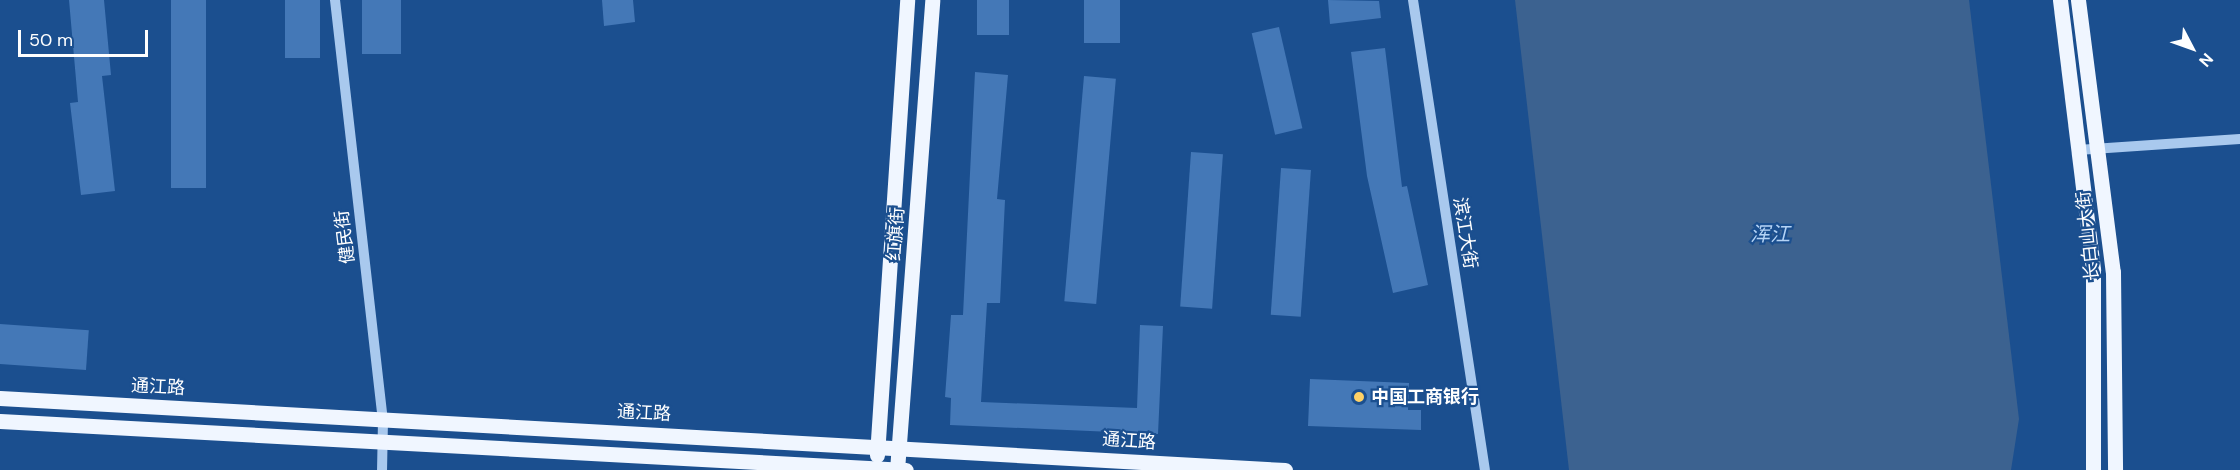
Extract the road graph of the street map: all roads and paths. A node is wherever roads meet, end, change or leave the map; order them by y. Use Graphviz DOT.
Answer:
graph roads {
  1 [pos="335,0"];
  2 [pos="907,0"];
  3 [pos="932,0"];
  4 [pos="1413,0"];
  5 [pos="2060,0"];
  6 [pos="2078,0"];
  7 [pos="2240,139"];
  8 [pos="2098,147"];
  9 [pos="2078,150"];
  10 [pos="0,398"];
  11 [pos="383,420"];
  12 [pos="0,421"];
  13 [pos="383,441"];
  14 [pos="878,445"];
  15 [pos="900,446"];
  16 [pos="876,469"];
  17 [pos="382,470"];
  18 [pos="897,470"];
  19 [pos="906,470"];
  20 [pos="1285,470"];
  21 [pos="1485,470"];
  22 [pos="2092,470"];
  23 [pos="2115,470"];
  1 -- 11 [label="street, 健民街"];
  2 -- 14 [label="main road"];
  3 -- 15 [label="main road, 红旗街"];
  4 -- 21 [label="street, 滨江大街"];
  5 -- 9 [label="main road, 长白山大街"];
  6 -- 8 [label="main road, 长白山大街"];
  7 -- 8 [label="street"];
  8 -- 9 [label="street"];
  8 -- 23 [label="main road, 长白山大街"];
  9 -- 22 [label="main road, 长白山大街"];
  10 -- 11 [label="main road, 通江路"];
  11 -- 13 [label="street, 健民街"];
  11 -- 14 [label="main road, 通江路"];
  12 -- 13 [label="main road"];
  13 -- 16 [label="main road"];
  13 -- 17 [label="street, 健民街"];
  14 -- 15 [label="main road, 通江路"];
  14 -- 16 [label="main road"];
  15 -- 18 [label="main road, 红旗街"];
  15 -- 20 [label="main road, 通江路"];
  16 -- 18 [label="main road"];
  18 -- 19 [label="main road"];
}
